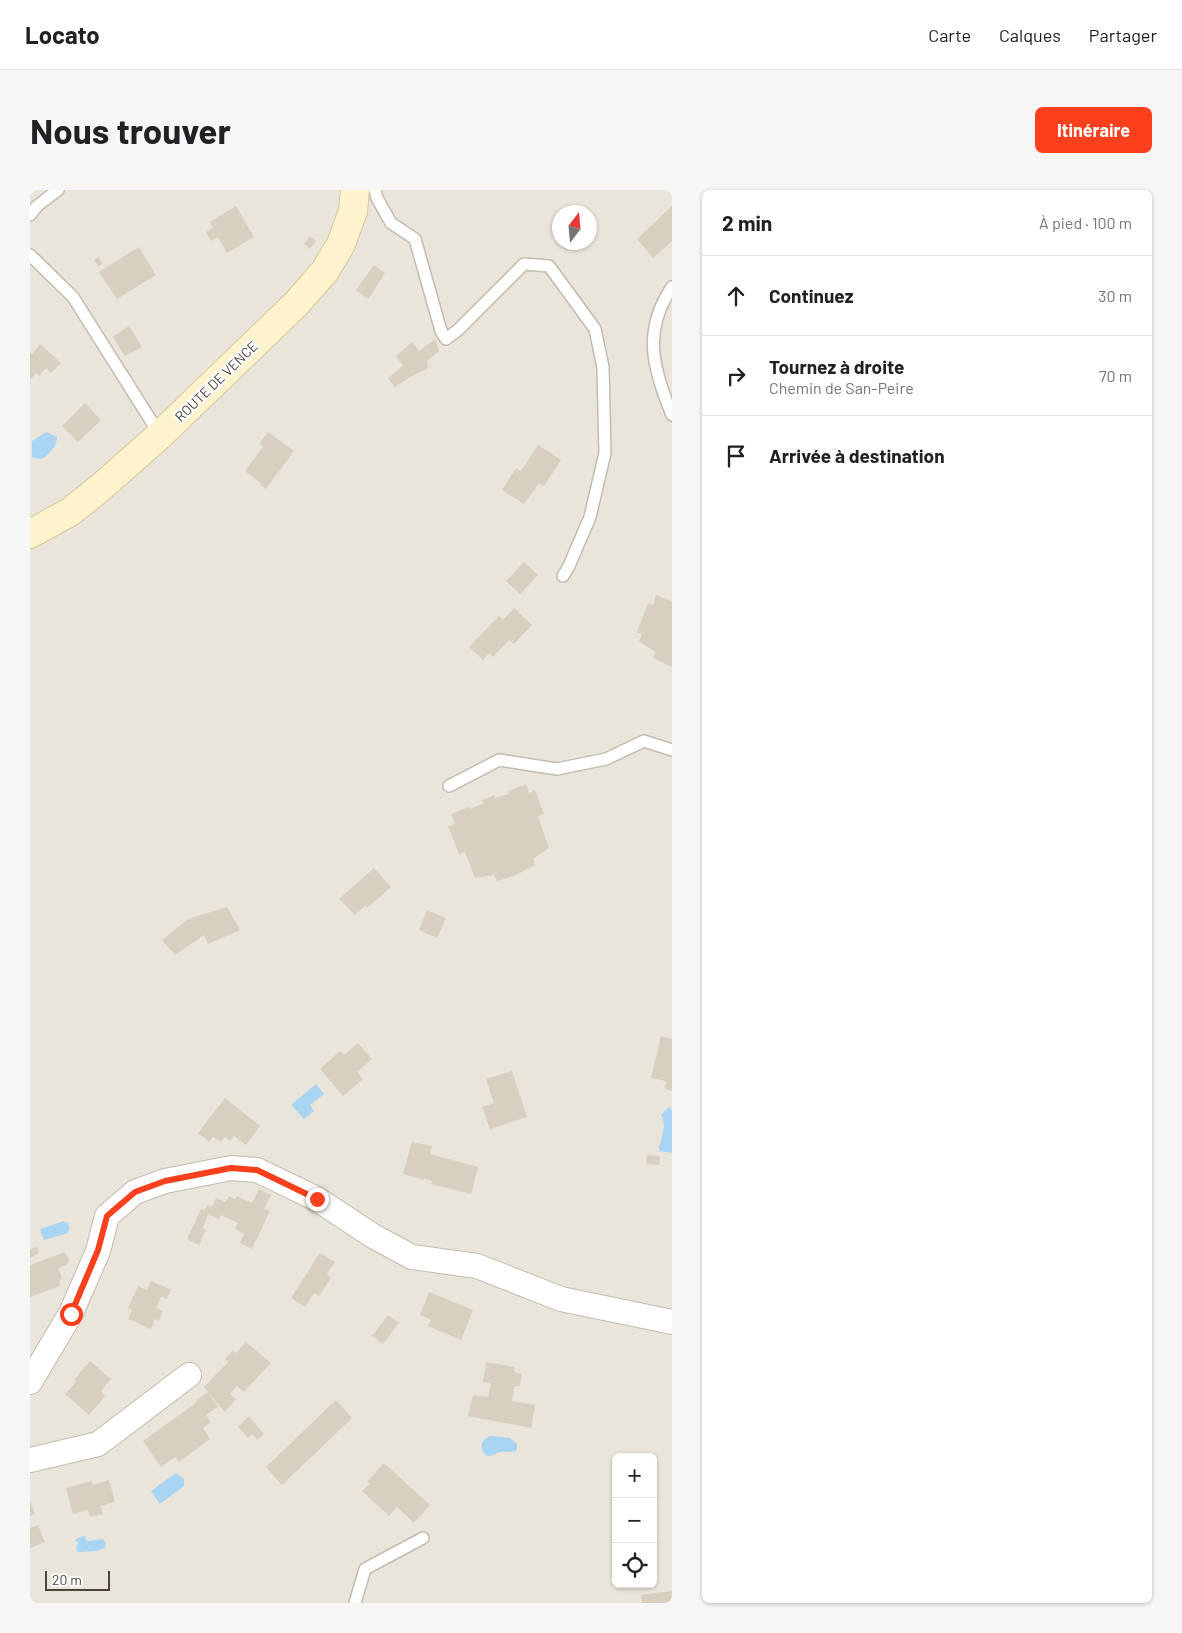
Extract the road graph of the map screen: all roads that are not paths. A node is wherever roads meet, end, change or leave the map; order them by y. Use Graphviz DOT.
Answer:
graph roads {
  1 [pos="58,190"];
  2 [pos="355,190"];
  3 [pos="375,190"];
  4 [pos="30,215"];
  5 [pos="30,255"];
  6 [pos="672,287"];
  7 [pos="672,415"];
  8 [pos="160,435"];
  9 [pos="30,534"];
  10 [pos="562,576"];
  11 [pos="672,750"];
  12 [pos="449,786"];
  13 [pos="672,1322"];
  14 [pos="189,1375"];
  15 [pos="30,1382"];
  16 [pos="30,1460"];
  17 [pos="424,1538"];
  18 [pos="355,1603"];
  1 -- 4 [label="lane"];
  2 -- 8 [label="main road, ROUTE DE VENCE"];
  3 -- 10 [label="lane"];
  5 -- 8 [label="lane"];
  6 -- 7 [label="lane"];
  8 -- 9 [label="main road, ROUTE DE VENCE"];
  11 -- 12 [label="lane"];
  13 -- 15 [label="street"];
  14 -- 16 [label="street"];
  17 -- 18 [label="lane"];
}
